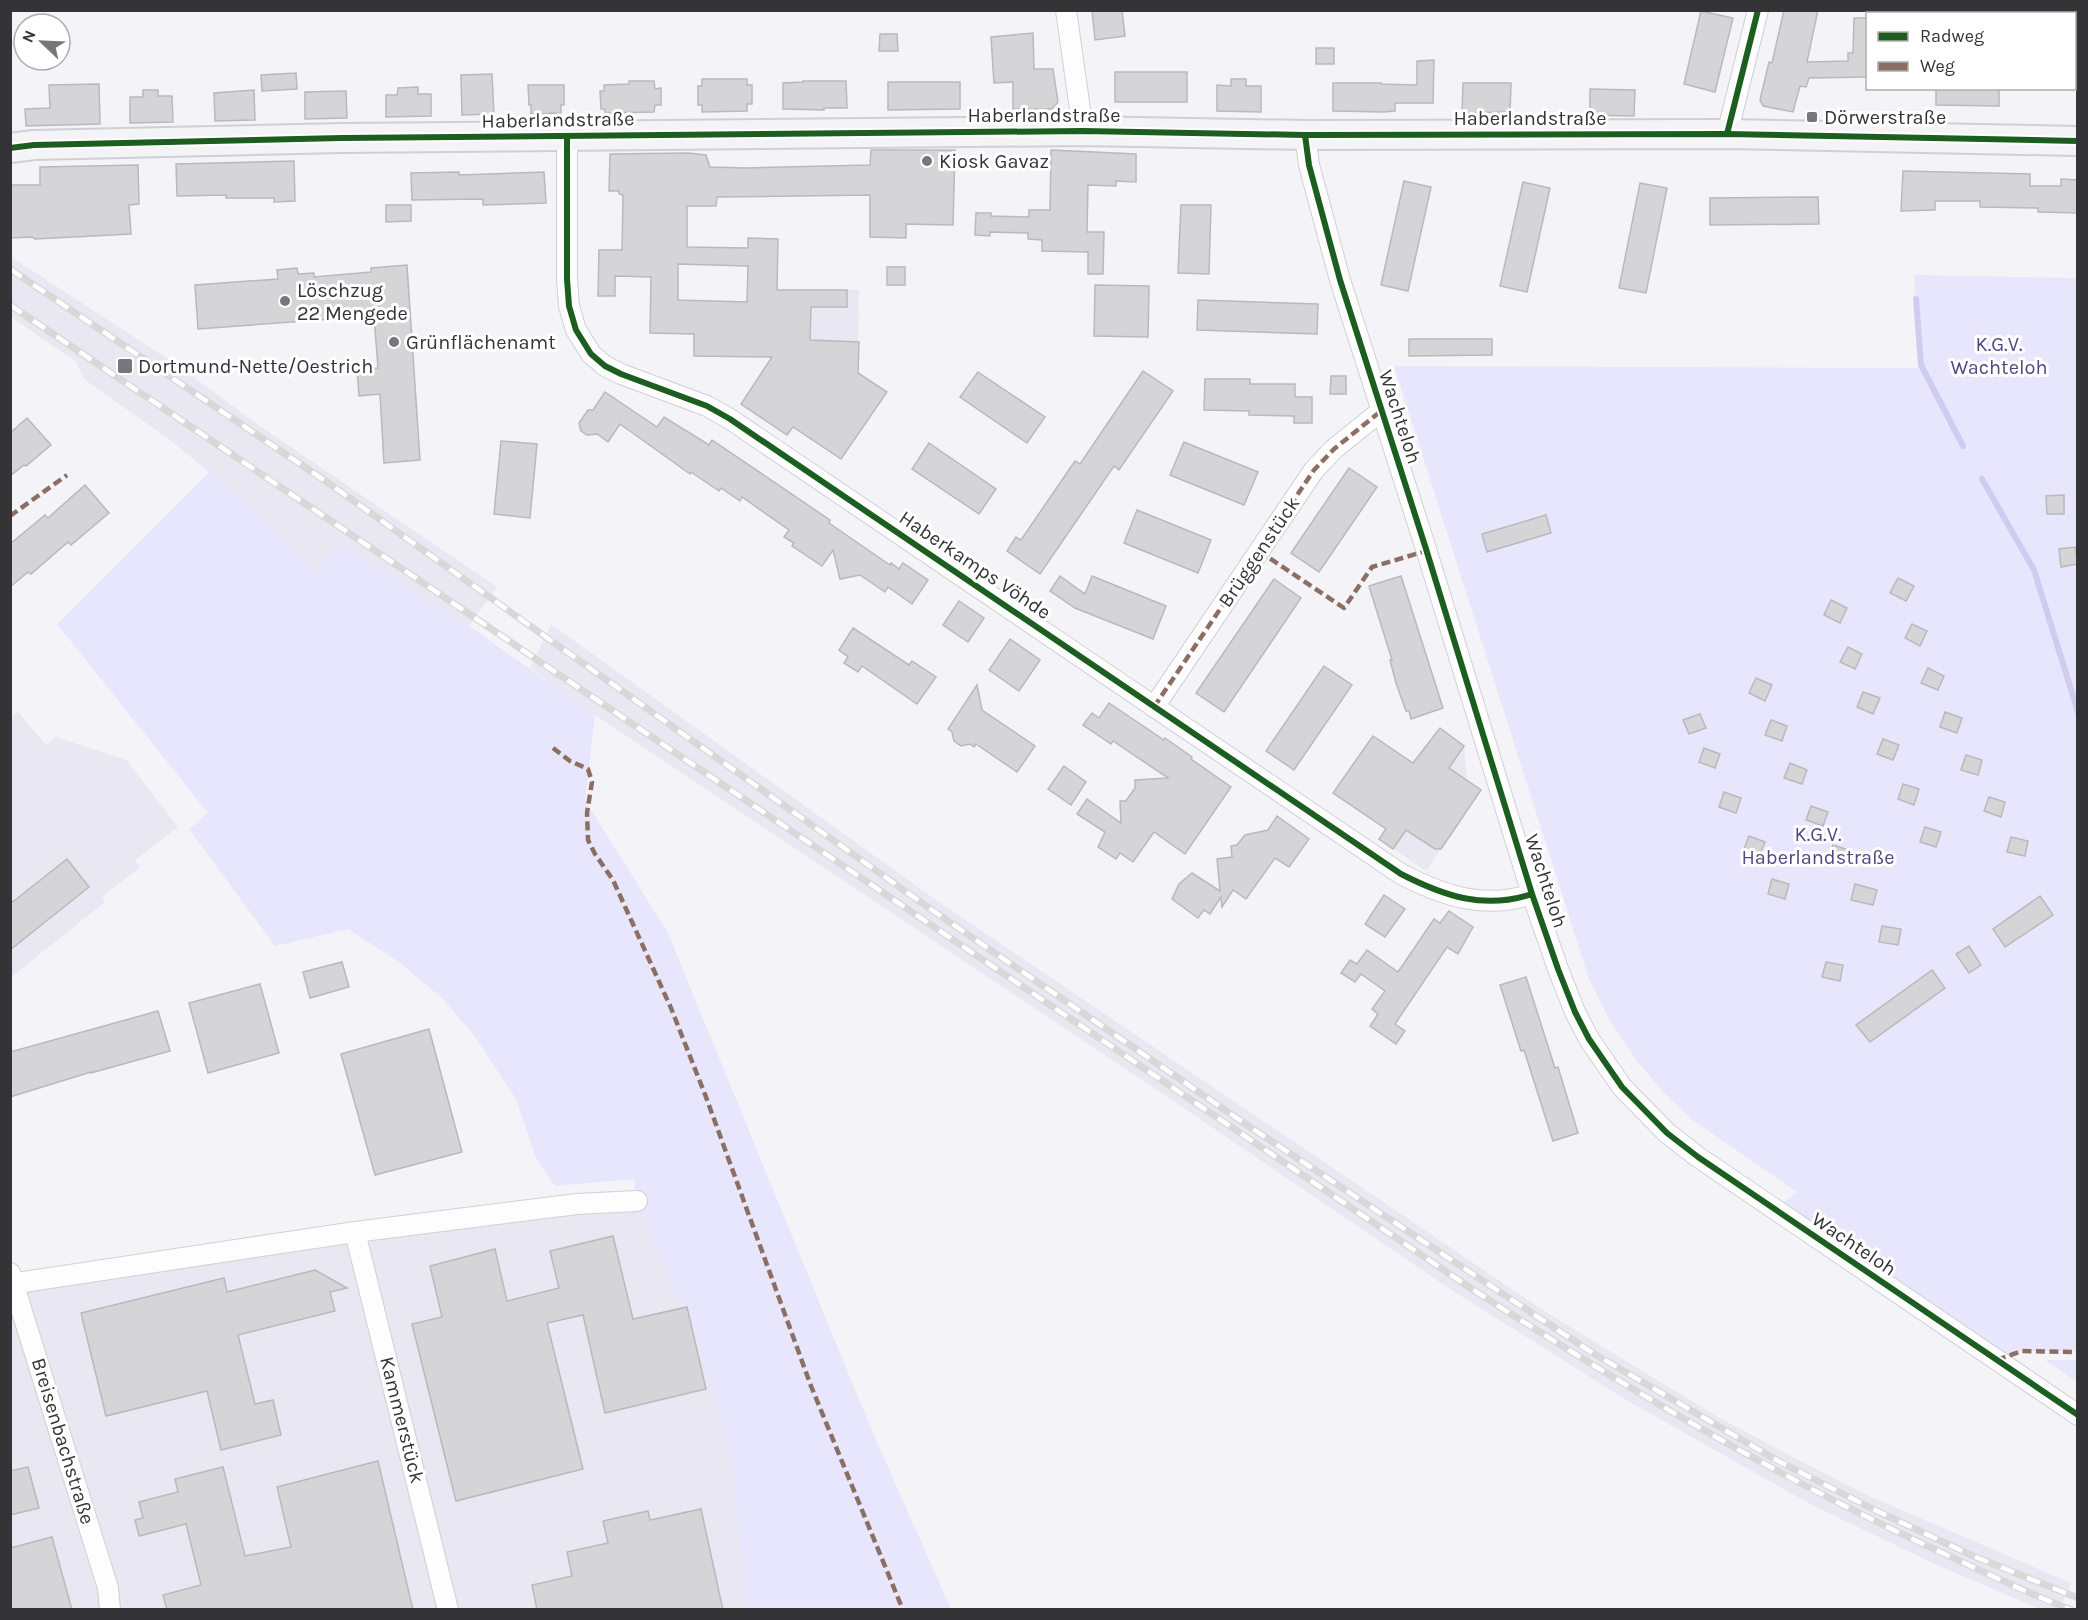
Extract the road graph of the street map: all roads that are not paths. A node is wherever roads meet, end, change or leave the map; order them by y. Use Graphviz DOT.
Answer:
graph roads {
  1 [pos="1066,10"];
  2 [pos="1758,10"];
  3 [pos="1083,131"];
  4 [pos="1727,134"];
  5 [pos="1305,135"];
  6 [pos="567,136"];
  7 [pos="2078,141"];
  8 [pos="10,148"];
  9 [pos="1381,411"];
  10 [pos="1154,707"];
  11 [pos="1532,894"];
  12 [pos="637,1201"];
  13 [pos="355,1232"];
  14 [pos="12,1280"];
  15 [pos="2078,1415"];
  16 [pos="110,1610"];
  17 [pos="448,1610"];
  1 -- 3 [label="street"];
  2 -- 4 [label="street"];
  3 -- 5 [label="street, Haberlandstraße"];
  3 -- 6 [label="street, Haberlandstraße"];
  4 -- 5 [label="street, Haberlandstraße"];
  4 -- 7 [label="street, Haberlandstraße"];
  5 -- 9 [label="street, Wachteloh"];
  6 -- 8 [label="street, Haberlandstraße"];
  6 -- 10 [label="street, Haberkamps Vöhde"];
  9 -- 10 [label="street, Brüggenstück"];
  9 -- 11 [label="street, Wachteloh"];
  10 -- 11 [label="street, Haberkamps Vöhde"];
  11 -- 15 [label="street, Wachteloh"];
  12 -- 13 [label="street"];
  13 -- 14 [label="street"];
  13 -- 17 [label="street, Kammerstück"];
  14 -- 16 [label="street, Breisenbachstraße"];
}
